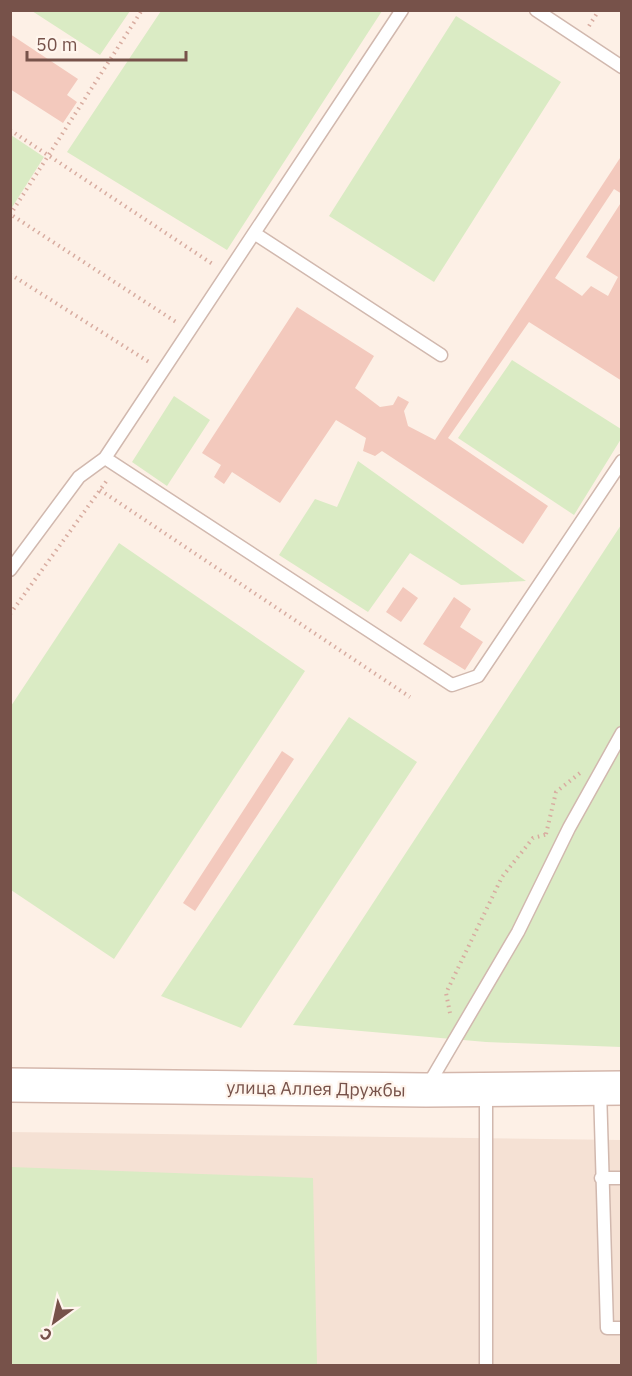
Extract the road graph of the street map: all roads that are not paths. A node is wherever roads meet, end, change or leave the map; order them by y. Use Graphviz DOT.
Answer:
graph roads {
  1 [pos="402,10"];
  2 [pos="536,10"];
  3 [pos="621,67"];
  4 [pos="254,233"];
  5 [pos="441,355"];
  6 [pos="105,458"];
  7 [pos="621,460"];
  8 [pos="10,570"];
  9 [pos="621,733"];
  10 [pos="10,1085"];
  11 [pos="610,1088"];
  12 [pos="426,1090"];
  13 [pos="486,1090"];
  14 [pos="601,1178"];
  15 [pos="621,1179"];
  16 [pos="621,1328"];
  17 [pos="486,1365"];
  1 -- 4 [label="lane"];
  2 -- 3 [label="lane"];
  4 -- 5 [label="lane"];
  4 -- 6 [label="lane"];
  6 -- 7 [label="lane"];
  6 -- 8 [label="lane"];
  9 -- 12 [label="lane"];
  10 -- 12 [label="main road, улица Аллея Дружбы"];
  11 -- 13 [label="main road, улица Аллея Дружбы"];
  11 -- 14 [label="lane"];
  12 -- 13 [label="main road, улица Аллея Дружбы"];
  13 -- 17 [label="lane"];
  14 -- 15 [label="lane"];
  14 -- 16 [label="lane"];
}
